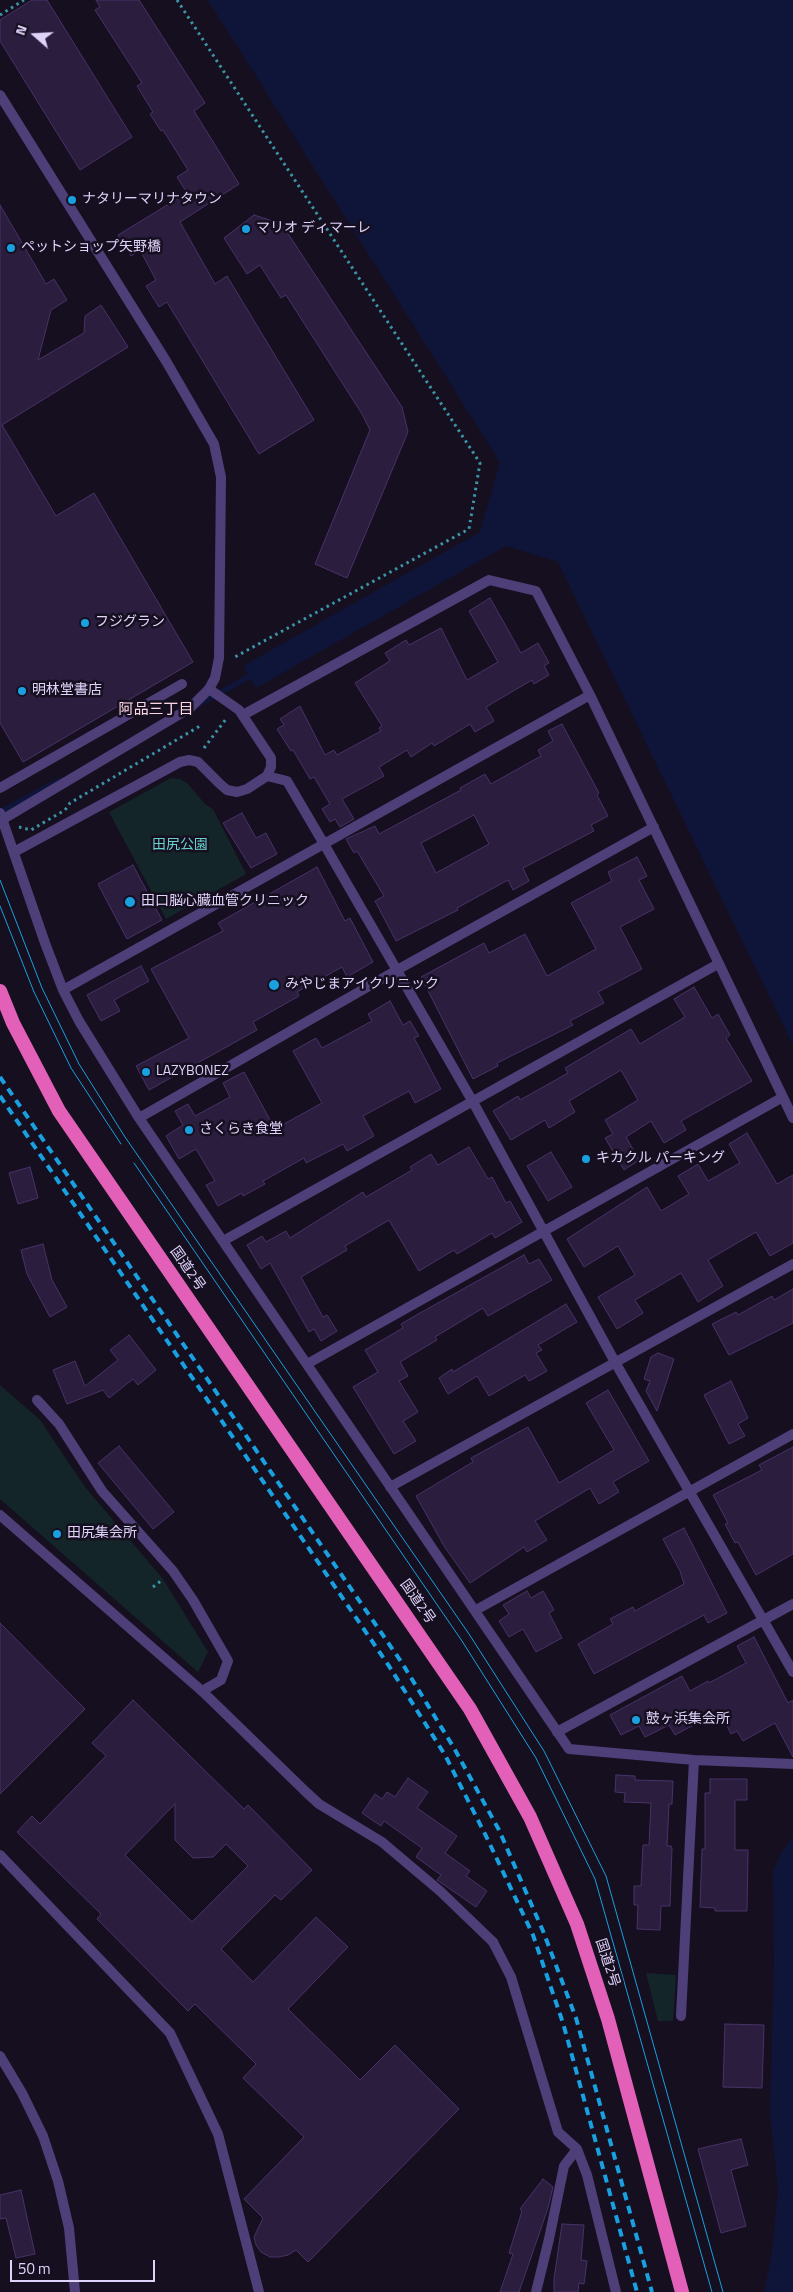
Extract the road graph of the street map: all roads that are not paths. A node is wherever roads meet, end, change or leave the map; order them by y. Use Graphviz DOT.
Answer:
graph roads {
  1 [pos="0,95"];
  2 [pos="182,684"];
  3 [pos="209,689"];
  4 [pos="590,695"];
  5 [pos="243,715"];
  6 [pos="267,776"];
  7 [pos="0,788"];
  8 [pos="0,813"];
  9 [pos="0,821"];
  10 [pos="654,827"];
  11 [pos="324,844"];
  12 [pos="14,852"];
  13 [pos="718,964"];
  14 [pos="397,970"];
  15 [pos="63,990"];
  16 [pos="0,991"];
  17 [pos="783,1097"];
  18 [pos="473,1102"];
  19 [pos="139,1118"];
  20 [pos="793,1118"];
  21 [pos="545,1231"];
  22 [pos="223,1241"];
  23 [pos="793,1264"];
  24 [pos="615,1362"];
  25 [pos="307,1364"];
  26 [pos="37,1400"];
  27 [pos="793,1434"];
  28 [pos="390,1487"];
  29 [pos="690,1493"];
  30 [pos="0,1515"];
  31 [pos="793,1604"];
  32 [pos="476,1610"];
  33 [pos="763,1621"];
  34 [pos="793,1672"];
  35 [pos="202,1691"];
  36 [pos="557,1732"];
  37 [pos="694,1760"];
  38 [pos="793,1764"];
  39 [pos="0,1855"];
  40 [pos="681,2016"];
  41 [pos="0,2056"];
  42 [pos="576,2149"];
  43 [pos="75,2292"];
  44 [pos="259,2292"];
  45 [pos="536,2292"];
  46 [pos="616,2292"];
  47 [pos="682,2292"];
  1 -- 3 [label="street"];
  2 -- 7 [label="street"];
  3 -- 5 [label="street"];
  3 -- 9 [label="street, bridge"];
  4 -- 5 [label="street"];
  4 -- 10 [label="street"];
  4 -- 11 [label="street"];
  5 -- 6 [label="street"];
  6 -- 11 [label="street"];
  6 -- 12 [label="street"];
  8 -- 12 [label="street"];
  10 -- 13 [label="street"];
  10 -- 14 [label="street"];
  11 -- 14 [label="street"];
  11 -- 15 [label="street"];
  12 -- 15 [label="street"];
  13 -- 17 [label="street"];
  13 -- 18 [label="street"];
  14 -- 18 [label="street"];
  14 -- 19 [label="street"];
  15 -- 19 [label="street"];
  16 -- 47 [label="highway, 国道2号"];
  17 -- 20 [label="street"];
  17 -- 21 [label="street"];
  18 -- 21 [label="street"];
  18 -- 22 [label="street"];
  19 -- 22 [label="street"];
  21 -- 24 [label="street"];
  21 -- 25 [label="street"];
  22 -- 25 [label="street"];
  23 -- 24 [label="street"];
  24 -- 28 [label="street"];
  24 -- 29 [label="street"];
  25 -- 28 [label="street"];
  26 -- 35 [label="street"];
  27 -- 29 [label="street"];
  28 -- 32 [label="street"];
  29 -- 32 [label="street"];
  29 -- 33 [label="street"];
  30 -- 35 [label="street"];
  31 -- 33 [label="street"];
  32 -- 36 [label="street"];
  33 -- 34 [label="street"];
  33 -- 36 [label="street"];
  35 -- 42 [label="street"];
  36 -- 37 [label="street"];
  37 -- 38 [label="street"];
  37 -- 40 [label="street"];
  39 -- 44 [label="street"];
  41 -- 43 [label="street"];
  42 -- 45 [label="street"];
  42 -- 46 [label="street"];
}
